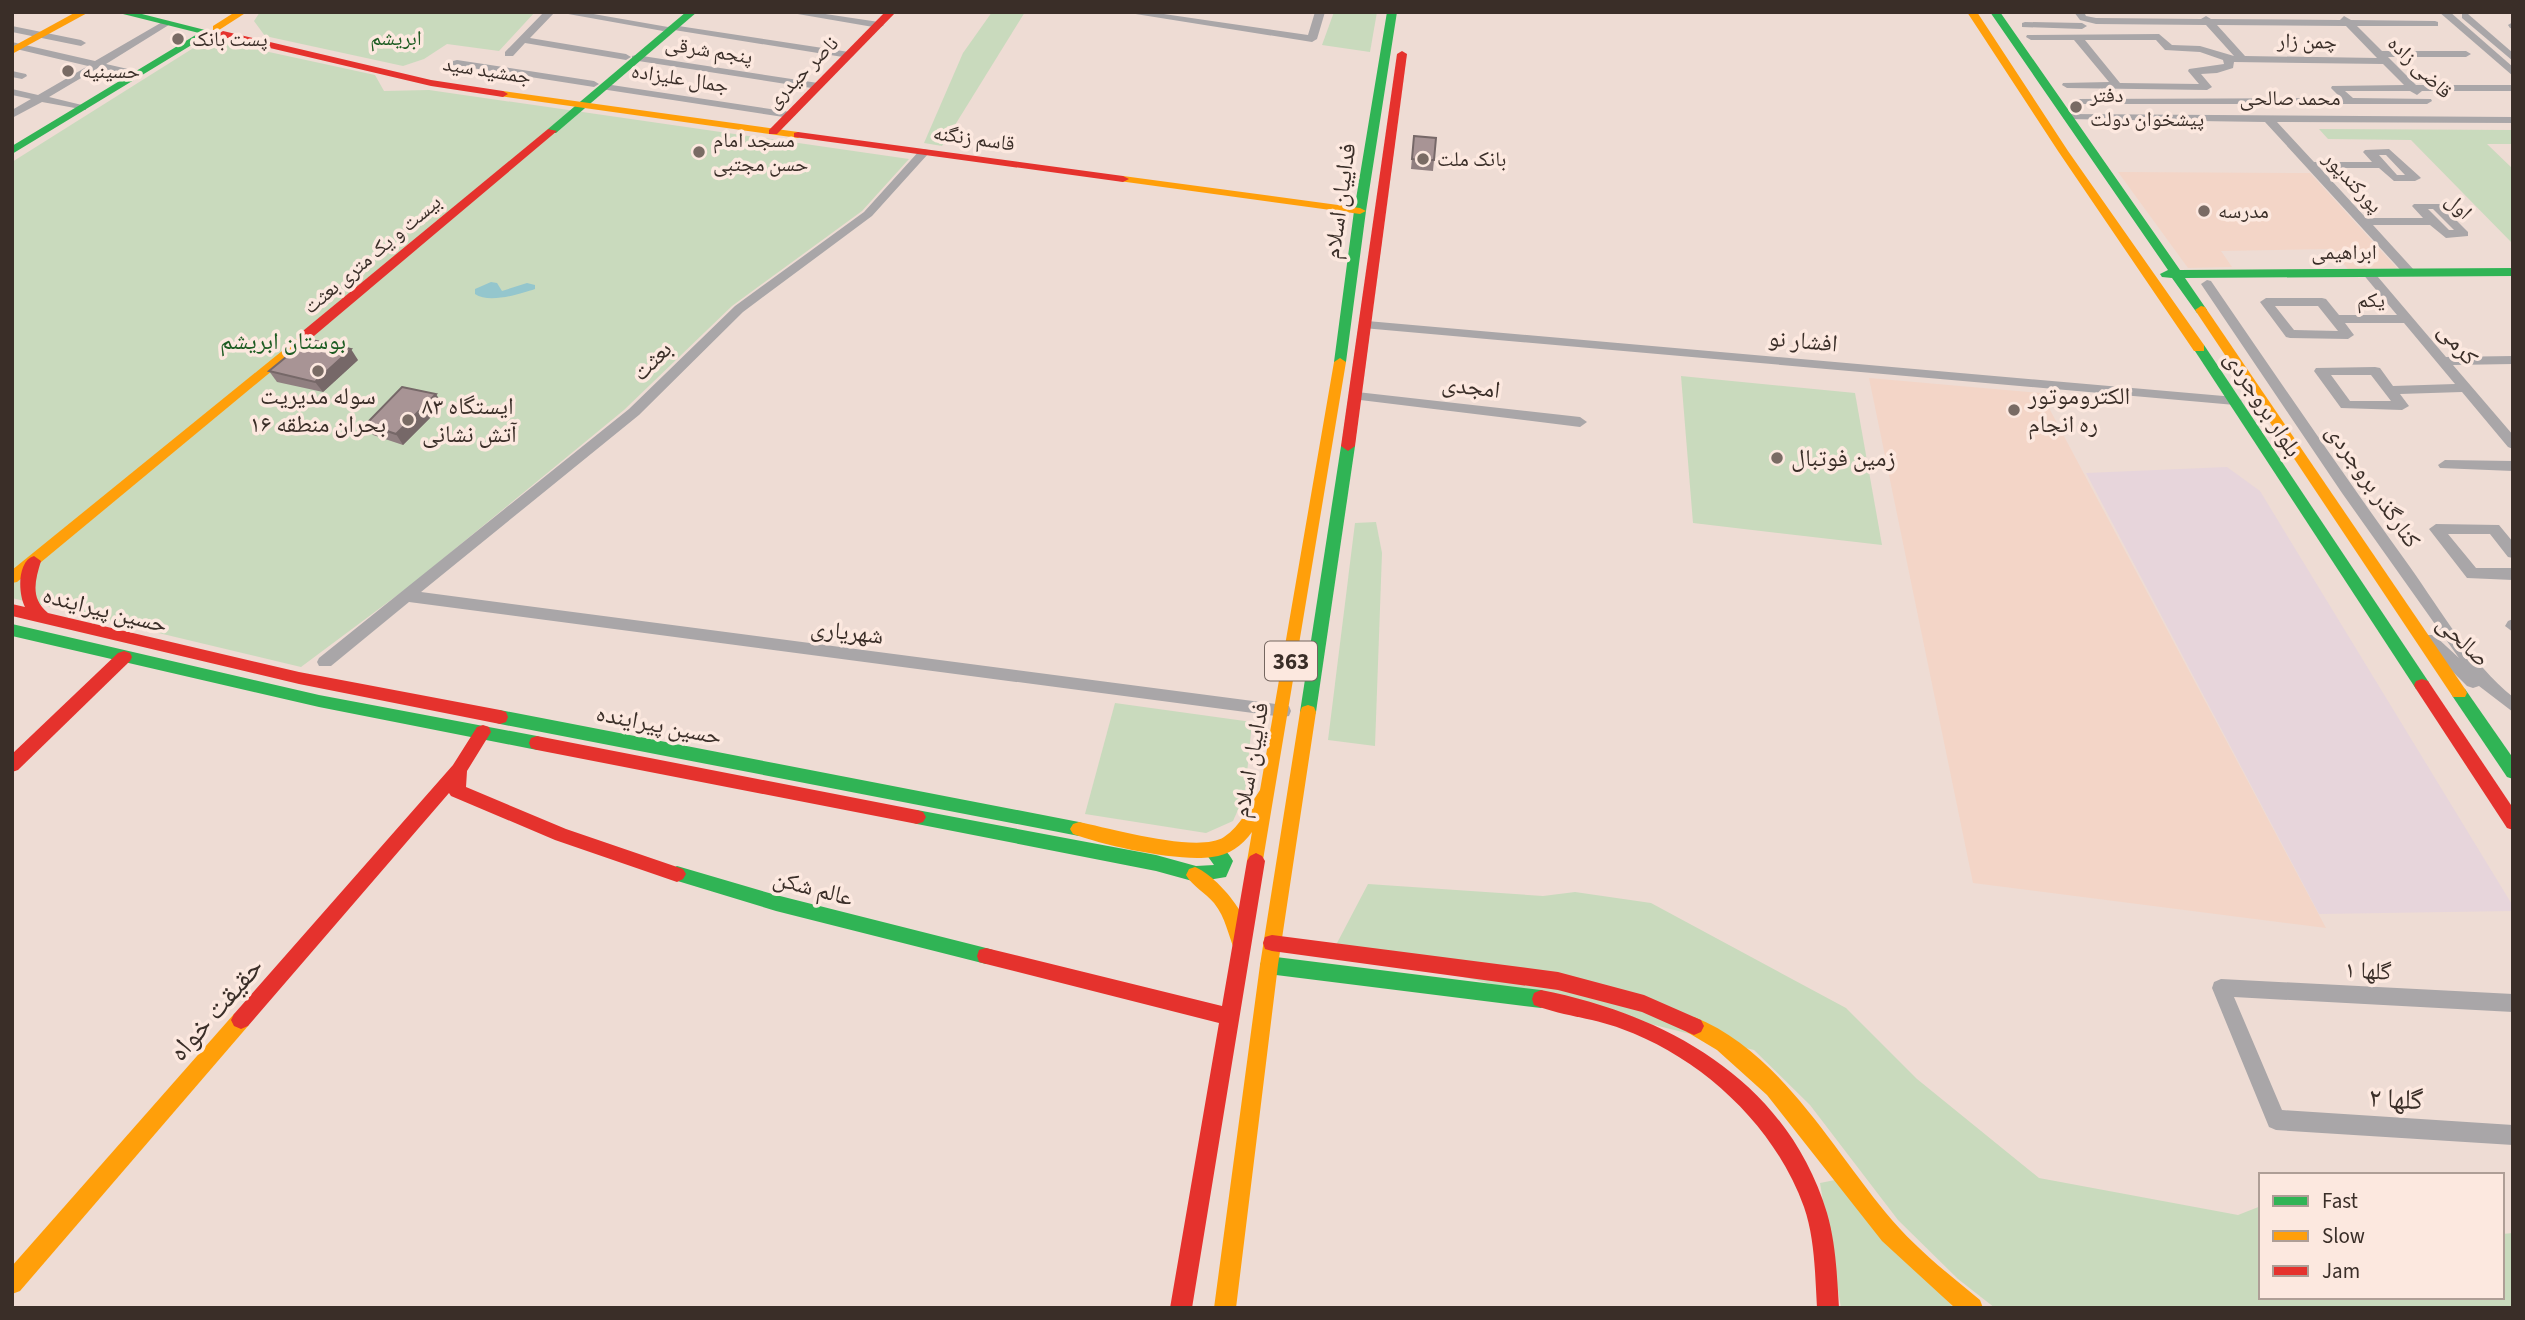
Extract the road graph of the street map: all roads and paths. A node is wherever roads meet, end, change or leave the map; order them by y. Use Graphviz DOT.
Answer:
graph roads {
  1 [pos="84,12"];
  2 [pos="120,12"];
  3 [pos="550,12"];
  4 [pos="562,12"];
  5 [pos="681,12"];
  6 [pos="692,12"];
  7 [pos="791,12"];
  8 [pos="891,12"];
  9 [pos="1128,12"];
  10 [pos="1320,12"];
  11 [pos="1392,12"];
  12 [pos="1408,12"];
  13 [pos="1972,12"];
  14 [pos="1995,12"];
  15 [pos="2079,12"];
  16 [pos="2200,12"];
  17 [pos="2337,12"];
  18 [pos="2444,12"];
  19 [pos="2460,12"];
  20 [pos="147,15"];
  21 [pos="2089,20"];
  22 [pos="2147,22"];
  23 [pos="2209,22"];
  24 [pos="167,23"];
  25 [pos="2348,23"];
  26 [pos="2435,24"];
  27 [pos="879,25"];
  28 [pos="2025,25"];
  29 [pos="223,27"];
  30 [pos="667,28"];
  31 [pos="12,29"];
  32 [pos="43,34"];
  33 [pos="2031,37"];
  34 [pos="2077,37"];
  35 [pos="2159,37"];
  36 [pos="524,40"];
  37 [pos="81,43"];
  38 [pos="15,48"];
  39 [pos="509,54"];
  40 [pos="2466,54"];
  41 [pos="849,55"];
  42 [pos="2382,57"];
  43 [pos="631,58"];
  44 [pos="2513,58"];
  45 [pos="2228,59"];
  46 [pos="2242,59"];
  47 [pos="457,63"];
  48 [pos="95,66"];
  49 [pos="2513,73"];
  50 [pos="137,74"];
  51 [pos="2067,85"];
  52 [pos="600,86"];
  53 [pos="818,86"];
  54 [pos="2117,86"];
  55 [pos="2157,87"];
  56 [pos="2413,88"];
  57 [pos="2513,88"];
  58 [pos="12,92"];
  59 [pos="40,99"];
  60 [pos="2079,101"];
  61 [pos="2168,101"];
  62 [pos="2279,101"];
  63 [pos="2350,101"];
  64 [pos="2427,101"];
  65 [pos="577,105"];
  66 [pos="82,108"];
  67 [pos="790,115"];
  68 [pos="12,116"];
  69 [pos="2067,117"];
  70 [pos="2181,117"];
  71 [pos="2267,117"];
  72 [pos="2294,117"];
  73 [pos="2446,119"];
  74 [pos="2513,120"];
  75 [pos="773,132"];
  76 [pos="17,145"];
  77 [pos="924,152"];
  78 [pos="2311,165"];
  79 [pos="2382,165"];
  80 [pos="1360,211"];
  81 [pos="2432,221"];
  82 [pos="2363,222"];
  83 [pos="2513,272"];
  84 [pos="2368,273"];
  85 [pos="2410,273"];
  86 [pos="2150,274"];
  87 [pos="2176,274"];
  88 [pos="2223,274"];
  89 [pos="2207,284"];
  90 [pos="2200,309"];
  91 [pos="2335,319"];
  92 [pos="2407,319"];
  93 [pos="1367,325"];
  94 [pos="2442,360"];
  95 [pos="2513,360"];
  96 [pos="2258,362"];
  97 [pos="2466,388"];
  98 [pos="2389,390"];
  99 [pos="1357,396"];
  100 [pos="2261,399"];
  101 [pos="2235,401"];
  102 [pos="1580,422"];
  103 [pos="2511,439"];
  104 [pos="2445,465"];
  105 [pos="2513,466"];
  106 [pos="2512,552"];
  107 [pos="20,562"];
  108 [pos="2513,574"];
  109 [pos="12,578"];
  110 [pos="406,596"];
  111 [pos="12,610"];
  112 [pos="47,620"];
  113 [pos="2414,625"];
  114 [pos="12,630"];
  115 [pos="124,657"];
  116 [pos="326,662"];
  117 [pos="2513,706"];
  118 [pos="1283,711"];
  119 [pos="2513,714"];
  120 [pos="483,733"];
  121 [pos="12,765"];
  122 [pos="459,770"];
  123 [pos="2513,772"];
  124 [pos="1270,786"];
  125 [pos="2513,823"];
  126 [pos="1213,851"];
  127 [pos="1195,875"];
  128 [pos="1272,943"];
  129 [pos="1242,948"];
  130 [pos="1269,965"];
  131 [pos="2513,1003"];
  132 [pos="1230,1017"];
  133 [pos="2276,1120"];
  134 [pos="2513,1135"];
  135 [pos="12,1283"];
  136 [pos="1181,1308"];
  137 [pos="1225,1308"];
  138 [pos="1829,1308"];
  139 [pos="1972,1308"];
  1 -- 32 [label="main road"];
  2 -- 20 [label="main road, جمشید سید"];
  3 -- 36 [label="street"];
  4 -- 30 [label="street"];
  5 -- 30 [label="main road, بیست و یک متری بعثت"];
  6 -- 30 [label="main road, بیست و یک متری بعثت"];
  7 -- 27 [label="street"];
  8 -- 27 [label="main road, ناصر حیدری"];
  9 -- 10 [label="street"];
  11 -- 80 [label="main road, فداییان اسلام / 363"];
  12 -- 93 [label="main road, فداییان اسلام / 363"];
  13 -- 86 [label="main road, بلوار بروجردی"];
  14 -- 69 [label="main road, بلوار بروجردی"];
  15 -- 21 [label="street"];
  16 -- 23 [label="street"];
  17 -- 25 [label="street, قاضی زاده"];
  18 -- 49 [label="street"];
  19 -- 44 [label="street"];
  20 -- 24 [label="main road, جمشید سید"];
  21 -- 22 [label="street"];
  21 -- 28 [label="street"];
  22 -- 23 [label="street"];
  22 -- 35 [label="street"];
  23 -- 25 [label="street"];
  23 -- 46 [label="street"];
  24 -- 29 [label="main road, جمشید سید"];
  24 -- 48 [label="street"];
  25 -- 26 [label="street"];
  25 -- 42 [label="street, قاضی زاده"];
  27 -- 41 [label="main road, ناصر حیدری"];
  29 -- 50 [label="main road"];
  29 -- 65 [label="main road, جمشید سید"];
  30 -- 41 [label="street"];
  30 -- 43 [label="main road, بیست و یک متری بعثت"];
  31 -- 32 [label="street"];
  32 -- 37 [label="street"];
  32 -- 38 [label="main road"];
  33 -- 34 [label="street"];
  34 -- 35 [label="street"];
  34 -- 54 [label="street"];
  35 -- 45 [label="street"];
  36 -- 39 [label="street"];
  36 -- 43 [label="street, پنجم شرقی"];
  38 -- 48 [label="street"];
  40 -- 42 [label="street, چمن زار"];
  41 -- 53 [label="main road, ناصر حیدری"];
  42 -- 46 [label="street, چمن زار"];
  42 -- 56 [label="street, قاضی زاده"];
  43 -- 52 [label="main road, بیست و یک متری بعثت"];
  43 -- 53 [label="street, پنجم شرقی"];
  45 -- 46 [label="street, چمن زار"];
  45 -- 55 [label="street"];
  47 -- 52 [label="street, جمال علیزاده"];
  48 -- 50 [label="street"];
  48 -- 59 [label="street"];
  50 -- 66 [label="main road"];
  51 -- 54 [label="street"];
  52 -- 65 [label="main road, بیست و یک متری بعثت"];
  52 -- 67 [label="street, جمال علیزاده"];
  53 -- 67 [label="main road, ناصر حیدری"];
  54 -- 55 [label="street"];
  55 -- 61 [label="street"];
  56 -- 57 [label="street"];
  56 -- 63 [label="street"];
  56 -- 64 [label="street, قاضی زاده"];
  58 -- 59 [label="street"];
  59 -- 66 [label="street"];
  59 -- 68 [label="street"];
  60 -- 61 [label="street"];
  61 -- 62 [label="street"];
  61 -- 70 [label="street"];
  62 -- 63 [label="street"];
  62 -- 72 [label="street"];
  63 -- 64 [label="street"];
  64 -- 73 [label="street, قاضی زاده"];
  65 -- 75 [label="main road, قاسم زنگنه"];
  65 -- 107 [label="main road, بیست و یک متری بعثت"];
  66 -- 76 [label="main road"];
  67 -- 75 [label="main road, ناصر حیدری"];
  69 -- 70 [label="street, محمد صالحی"];
  69 -- 87 [label="main road, بلوار بروجردی"];
  70 -- 71 [label="street, محمد صالحی"];
  71 -- 72 [label="street, محمد صالحی"];
  71 -- 78 [label="street, پورکندپور"];
  72 -- 73 [label="street, محمد صالحی"];
  73 -- 74 [label="street, محمد صالحی"];
  75 -- 77 [label="main road, قاسم زنگنه"];
  77 -- 80 [label="main road, قاسم زنگنه"];
  77 -- 110 [label="street, بعثت"];
  78 -- 79 [label="street"];
  78 -- 82 [label="street, پورکندپور"];
  80 -- 118 [label="main road, فداییان اسلام / 363"];
  81 -- 82 [label="street, اول"];
  82 -- 85 [label="street, پورکندپور"];
  83 -- 85 [label="main road, ابراهیمی"];
  84 -- 85 [label="main road, ابراهیمی"];
  84 -- 88 [label="main road, ابراهیمی"];
  84 -- 92 [label="street, کرمی"];
  86 -- 87 [label="main road, ابراهیمی"];
  86 -- 101 [label="main road, بلوار بروجردی"];
  87 -- 88 [label="main road, ابراهیمی"];
  87 -- 90 [label="main road, بلوار بروجردی"];
  88 -- 89 [label="street"];
  89 -- 90 [label="street"];
  89 -- 96 [label="street, کنارگذر بروجردی"];
  90 -- 100 [label="main road, بلوار بروجردی"];
  91 -- 91 [label="street"];
  91 -- 92 [label="street, یکم"];
  92 -- 94 [label="street, کرمی"];
  93 -- 99 [label="main road, فداییان اسلام / 363"];
  93 -- 101 [label="street, افشار نو"];
  94 -- 95 [label="street"];
  94 -- 97 [label="street, کرمی"];
  96 -- 100 [label="street"];
  96 -- 117 [label="street, کنارگذر بروجردی"];
  97 -- 98 [label="street"];
  97 -- 103 [label="street, کرمی"];
  98 -- 98 [label="street"];
  99 -- 102 [label="street, امجدی"];
  99 -- 128 [label="main road, فداییان اسلام / 363"];
  100 -- 113 [label="main road, بلوار بروجردی"];
  101 -- 125 [label="main road, بلوار بروجردی"];
  104 -- 105 [label="street"];
  106 -- 108 [label="street"];
  107 -- 109 [label="main road, بیست و یک متری بعثت"];
  107 -- 112 [label="main road"];
  110 -- 116 [label="street, بعثت"];
  110 -- 118 [label="street, شهریاری"];
  111 -- 112 [label="main road, حسین پیراینده"];
  112 -- 126 [label="main road, حسین پیراینده"];
  113 -- 119 [label="street, صالحی"];
  113 -- 123 [label="main road, بلوار بروجردی"];
  114 -- 115 [label="main road, حسین پیراینده"];
  115 -- 120 [label="main road, حسین پیراینده"];
  115 -- 121 [label="main road"];
  118 -- 124 [label="main road, فداییان اسلام / 363"];
  120 -- 122 [label="main road"];
  120 -- 127 [label="main road, حسین پیراینده"];
  122 -- 132 [label="main road, عالم شکن"];
  122 -- 135 [label="main road, حقیقت خواه"];
  124 -- 126 [label="main road"];
  124 -- 129 [label="main road, فداییان اسلام / 363"];
  126 -- 127 [label="main road"];
  127 -- 129 [label="main road"];
  128 -- 130 [label="main road, فداییان اسلام / 363"];
  128 -- 139 [label="main road"];
  129 -- 132 [label="main road, فداییان اسلام / 363"];
  130 -- 137 [label="main road, فداییان اسلام / 363"];
  130 -- 138 [label="main road"];
  131 -- 133 [label="street, گلها ۱"];
  132 -- 136 [label="main road, فداییان اسلام / 363"];
  133 -- 134 [label="street, گلها ۲"];
}
